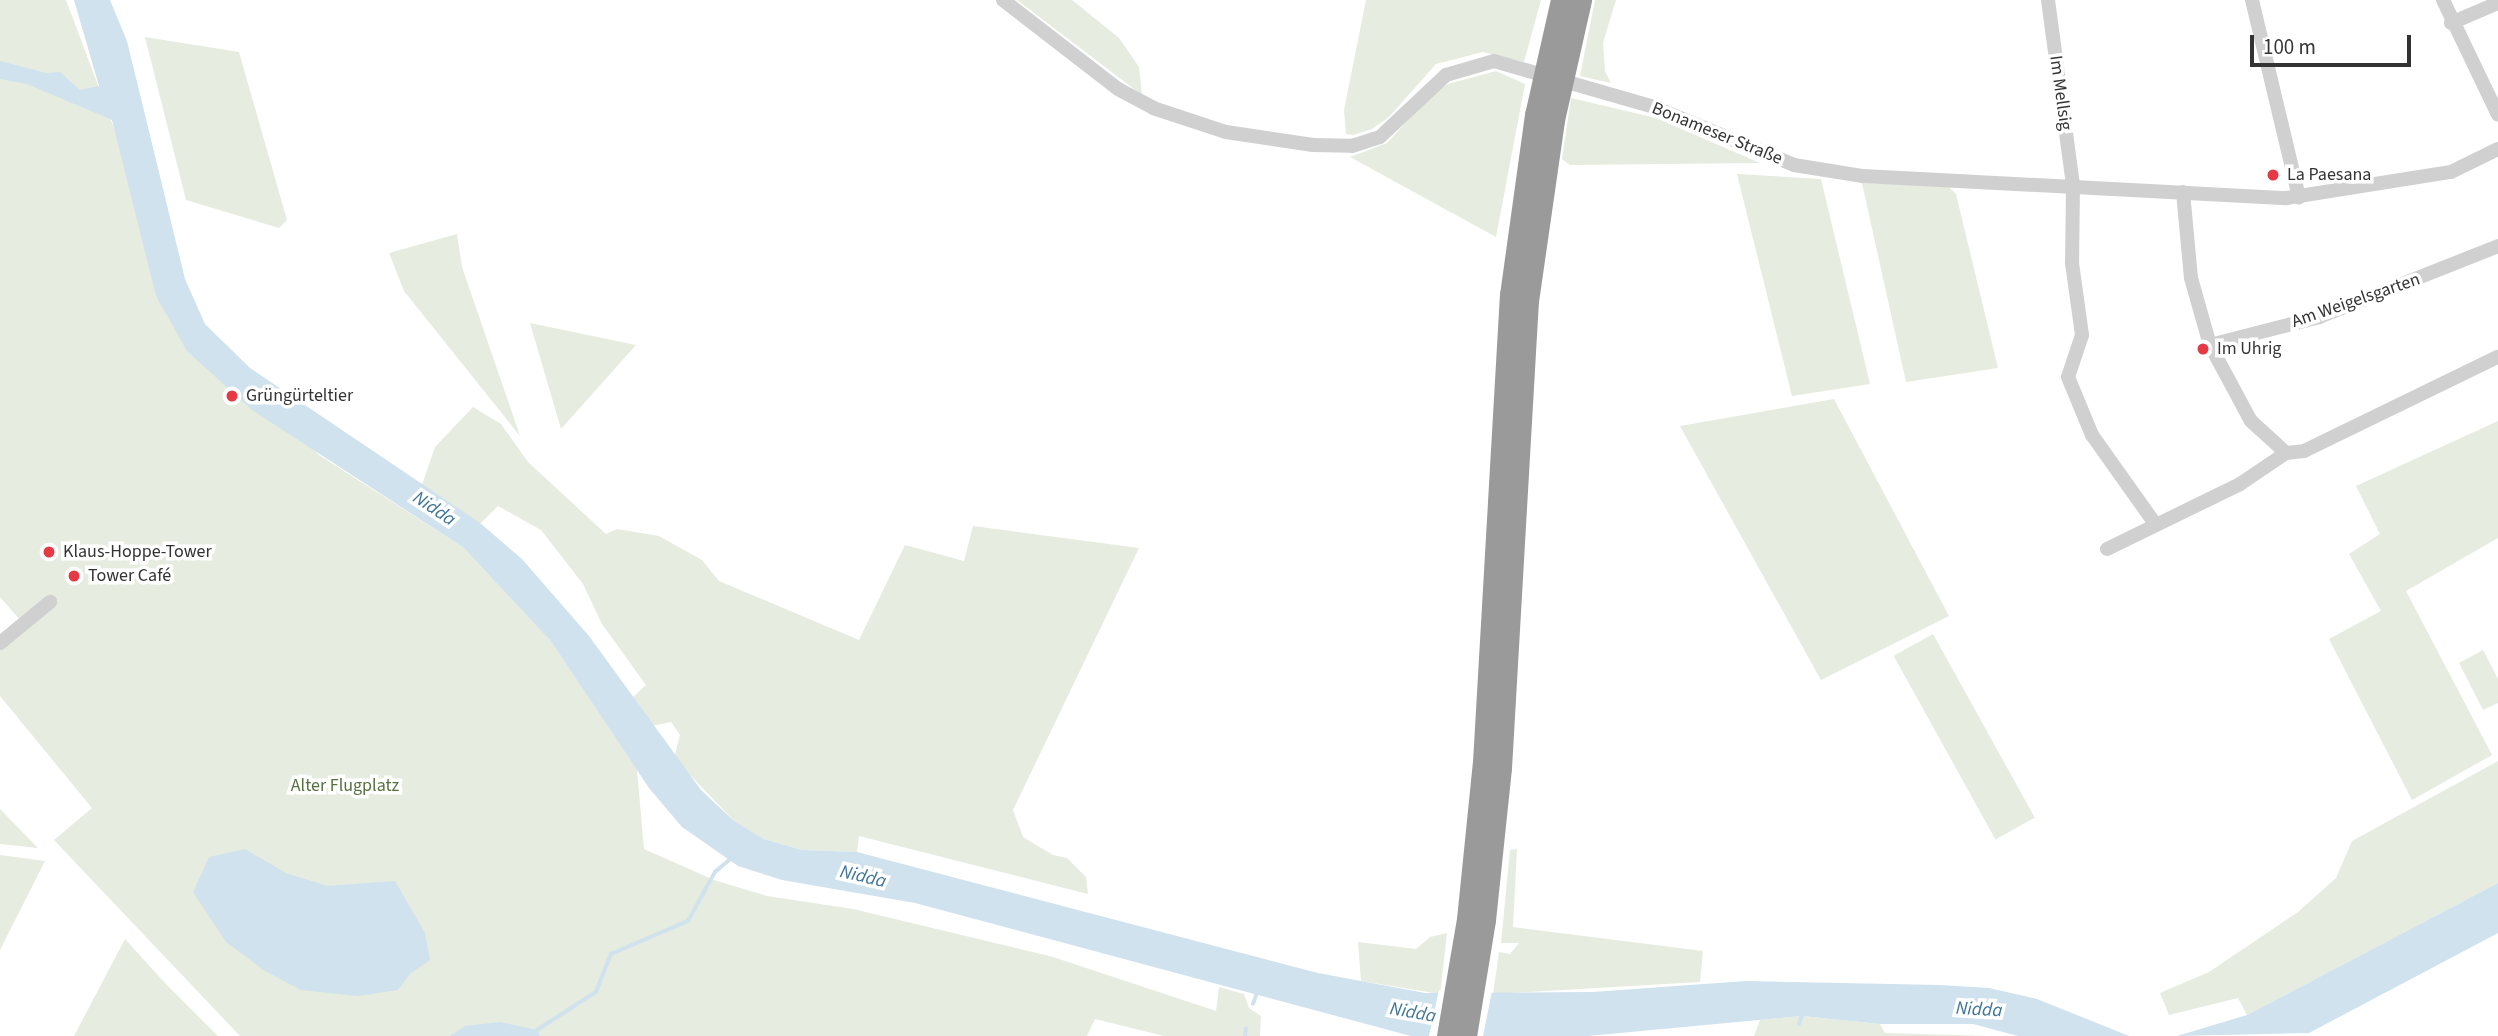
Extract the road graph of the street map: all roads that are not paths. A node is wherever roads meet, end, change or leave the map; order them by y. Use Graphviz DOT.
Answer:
graph roads {
  1 [pos="1003,0"];
  2 [pos="1561,0"];
  3 [pos="1581,0"];
  4 [pos="2048,0"];
  5 [pos="2252,0"];
  6 [pos="2443,0"];
  7 [pos="2498,4"];
  8 [pos="2451,23"];
  9 [pos="2498,115"];
  10 [pos="2498,149"];
  11 [pos="2073,186"];
  12 [pos="2183,192"];
  13 [pos="2299,197"];
  14 [pos="2498,246"];
  15 [pos="2210,345"];
  16 [pos="2498,357"];
  17 [pos="2286,453"];
  18 [pos="2156,526"];
  19 [pos="2107,549"];
  20 [pos="50,602"];
  21 [pos="0,643"];
  22 [pos="1466,988"];
  23 [pos="1447,1036"];
  24 [pos="1466,1036"];
  1 -- 11 [label="street, Bonameser Straße"];
  2 -- 22 [label="highway"];
  3 -- 22 [label="highway"];
  4 -- 11 [label="street, Im Mellsig"];
  5 -- 13 [label="street"];
  6 -- 8 [label="street"];
  7 -- 8 [label="street"];
  8 -- 9 [label="street"];
  10 -- 13 [label="street, Bonameser Straße"];
  11 -- 12 [label="street, Bonameser Straße"];
  11 -- 18 [label="street, Im Mellsig"];
  12 -- 13 [label="street, Bonameser Straße"];
  12 -- 15 [label="street"];
  14 -- 15 [label="street, Am Weigelsgarten"];
  15 -- 17 [label="street"];
  16 -- 17 [label="street"];
  17 -- 18 [label="street"];
  18 -- 19 [label="street"];
  20 -- 21 [label="street"];
  22 -- 23 [label="highway"];
  22 -- 24 [label="highway"];
}
